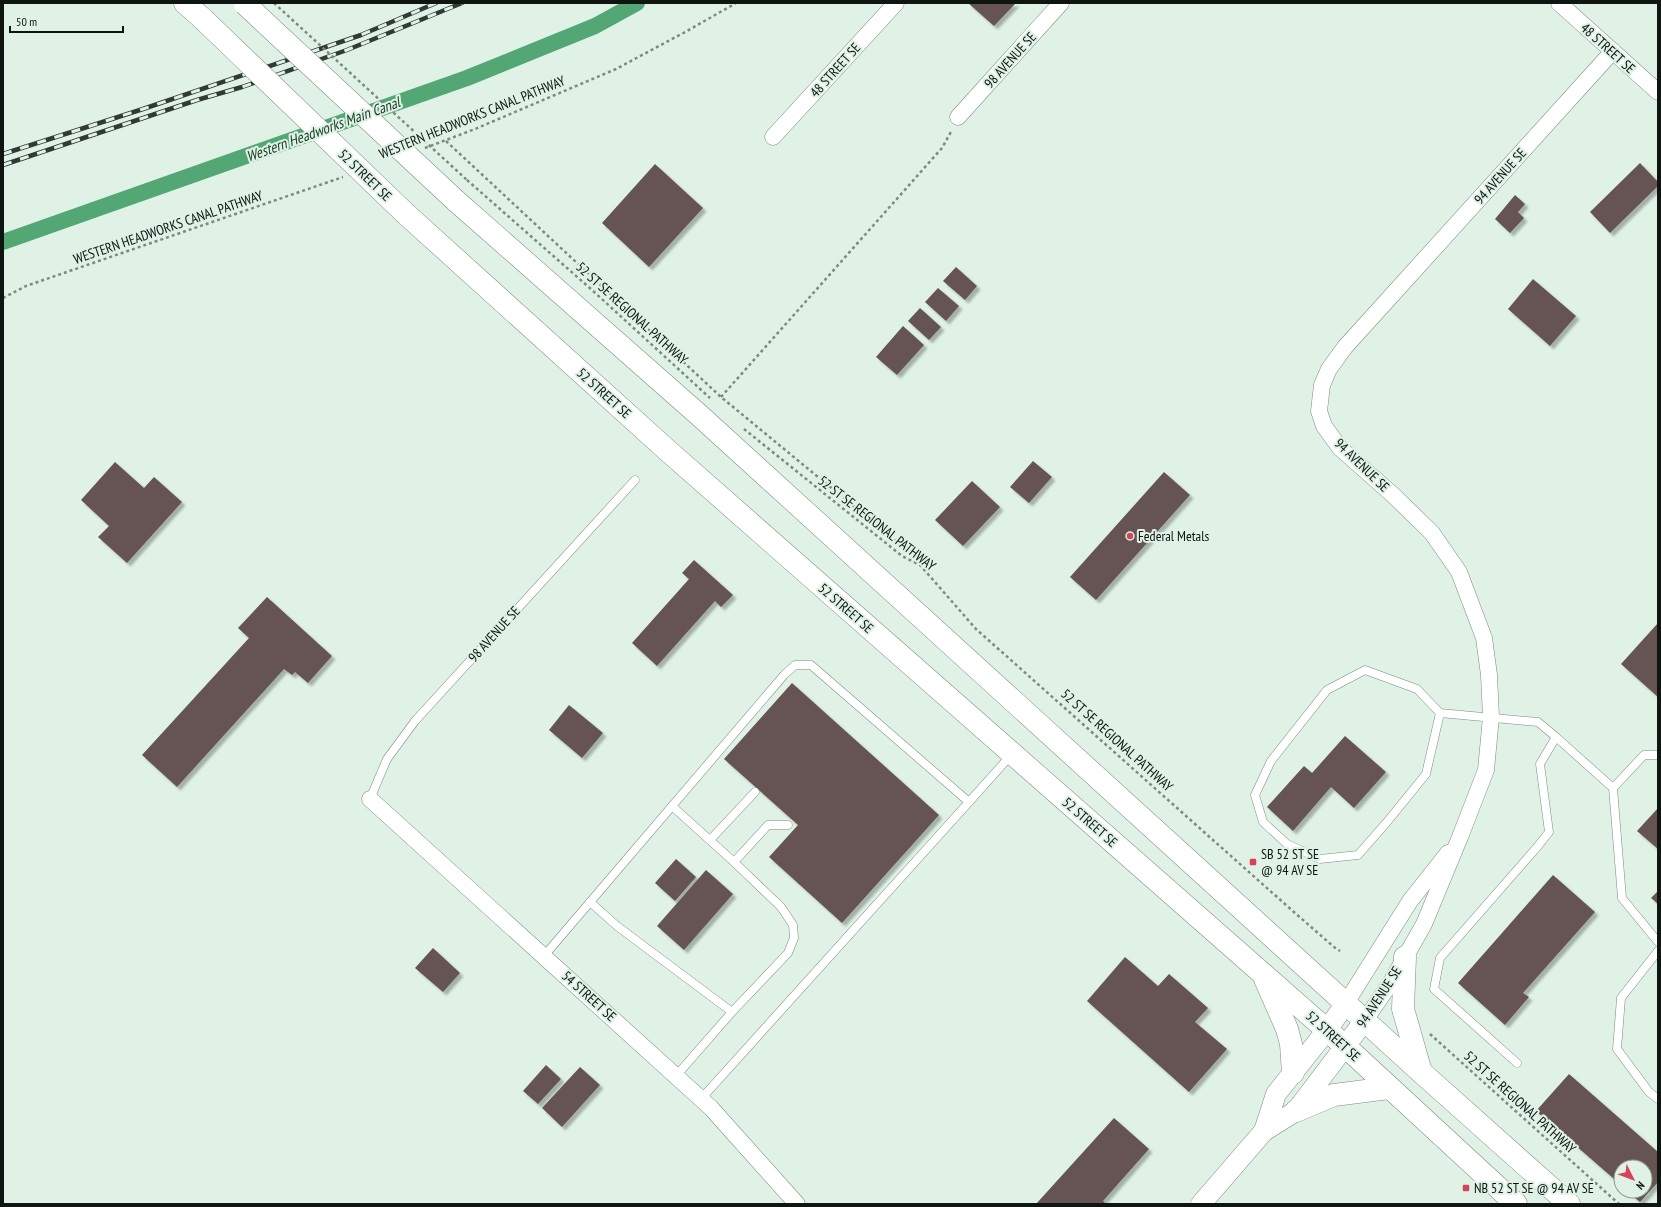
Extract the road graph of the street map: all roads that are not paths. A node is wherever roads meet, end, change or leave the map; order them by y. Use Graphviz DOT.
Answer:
graph roads {
  1 [pos="185,3"];
  2 [pos="896,3"];
  3 [pos="1061,3"];
  4 [pos="1559,3"];
  5 [pos="244,4"];
  6 [pos="1613,51"];
  7 [pos="1658,92"];
  8 [pos="958,117"];
  9 [pos="773,137"];
  10 [pos="635,480"];
  11 [pos="1440,713"];
  12 [pos="1491,717"];
  13 [pos="1556,737"];
  14 [pos="1012,754"];
  15 [pos="1658,755"];
  16 [pos="1613,788"];
  17 [pos="755,792"];
  18 [pos="370,799"];
  19 [pos="969,802"];
  20 [pos="672,806"];
  21 [pos="788,825"];
  22 [pos="1460,837"];
  23 [pos="710,840"];
  24 [pos="734,862"];
  25 [pos="590,902"];
  26 [pos="1658,942"];
  27 [pos="1658,952"];
  28 [pos="544,956"];
  29 [pos="1405,957"];
  30 [pos="1263,974"];
  31 [pos="1346,1003"];
  32 [pos="732,1012"];
  33 [pos="1364,1020"];
  34 [pos="1327,1030"];
  35 [pos="1346,1047"];
  36 [pos="1517,1063"];
  37 [pos="1421,1072"];
  38 [pos="1293,1073"];
  39 [pos="676,1076"];
  40 [pos="1389,1088"];
  41 [pos="701,1099"];
  42 [pos="1658,1099"];
  43 [pos="1296,1110"];
  44 [pos="1264,1131"];
  45 [pos="797,1204"];
  46 [pos="1201,1204"];
  47 [pos="1516,1204"];
  48 [pos="1569,1204"];
  1 -- 14 [label="main road, 52 STREET SE, bridge"];
  2 -- 9 [label="street, 48 STREET SE"];
  3 -- 8 [label="street, 98 AVENUE SE"];
  4 -- 6 [label="street, 48 STREET SE"];
  5 -- 31 [label="main road, bridge"];
  6 -- 7 [label="street, 48 STREET SE"];
  6 -- 12 [label="street, 94 AVENUE SE"];
  10 -- 18 [label="lane, 98 AVENUE SE"];
  11 -- 11 [label="lane"];
  11 -- 12 [label="lane"];
  12 -- 13 [label="lane"];
  12 -- 22 [label="street, 94 AVENUE SE"];
  13 -- 16 [label="lane"];
  13 -- 36 [label="lane"];
  14 -- 19 [label="lane"];
  14 -- 30 [label="main road, 52 STREET SE"];
  15 -- 16 [label="lane"];
  16 -- 26 [label="lane"];
  17 -- 23 [label="lane"];
  18 -- 28 [label="street, 54 STREET SE"];
  19 -- 20 [label="lane"];
  19 -- 41 [label="lane"];
  20 -- 23 [label="lane"];
  20 -- 25 [label="lane"];
  21 -- 24 [label="lane"];
  22 -- 29 [label="street, 94 AVENUE SE"];
  22 -- 31 [label="street, 94 AVENUE SE"];
  23 -- 24 [label="lane"];
  24 -- 32 [label="lane"];
  25 -- 28 [label="lane"];
  25 -- 32 [label="lane"];
  27 -- 42 [label="lane"];
  28 -- 39 [label="street, 54 STREET SE"];
  29 -- 33 [label="street, 94 AVENUE SE"];
  29 -- 37 [label="main road"];
  30 -- 34 [label="main road, 52 STREET SE"];
  30 -- 38 [label="main road"];
  31 -- 33 [label="main road"];
  31 -- 34 [label="street, 94 AVENUE SE"];
  32 -- 39 [label="lane"];
  33 -- 35 [label="street, 94 AVENUE SE"];
  33 -- 37 [label="main road"];
  34 -- 35 [label="main road, 52 STREET SE"];
  34 -- 38 [label="street, 94 AVENUE SE"];
  35 -- 40 [label="main road, 52 STREET SE"];
  35 -- 43 [label="street, 94 AVENUE SE"];
  37 -- 48 [label="main road"];
  38 -- 44 [label="street, 94 AVENUE SE"];
  39 -- 41 [label="street, 54 STREET SE"];
  40 -- 43 [label="main road"];
  40 -- 47 [label="main road, 52 STREET SE"];
  41 -- 45 [label="street, 54 STREET SE"];
  43 -- 44 [label="street, 94 AVENUE SE"];
  44 -- 46 [label="street, 94 AVENUE SE"];
}
